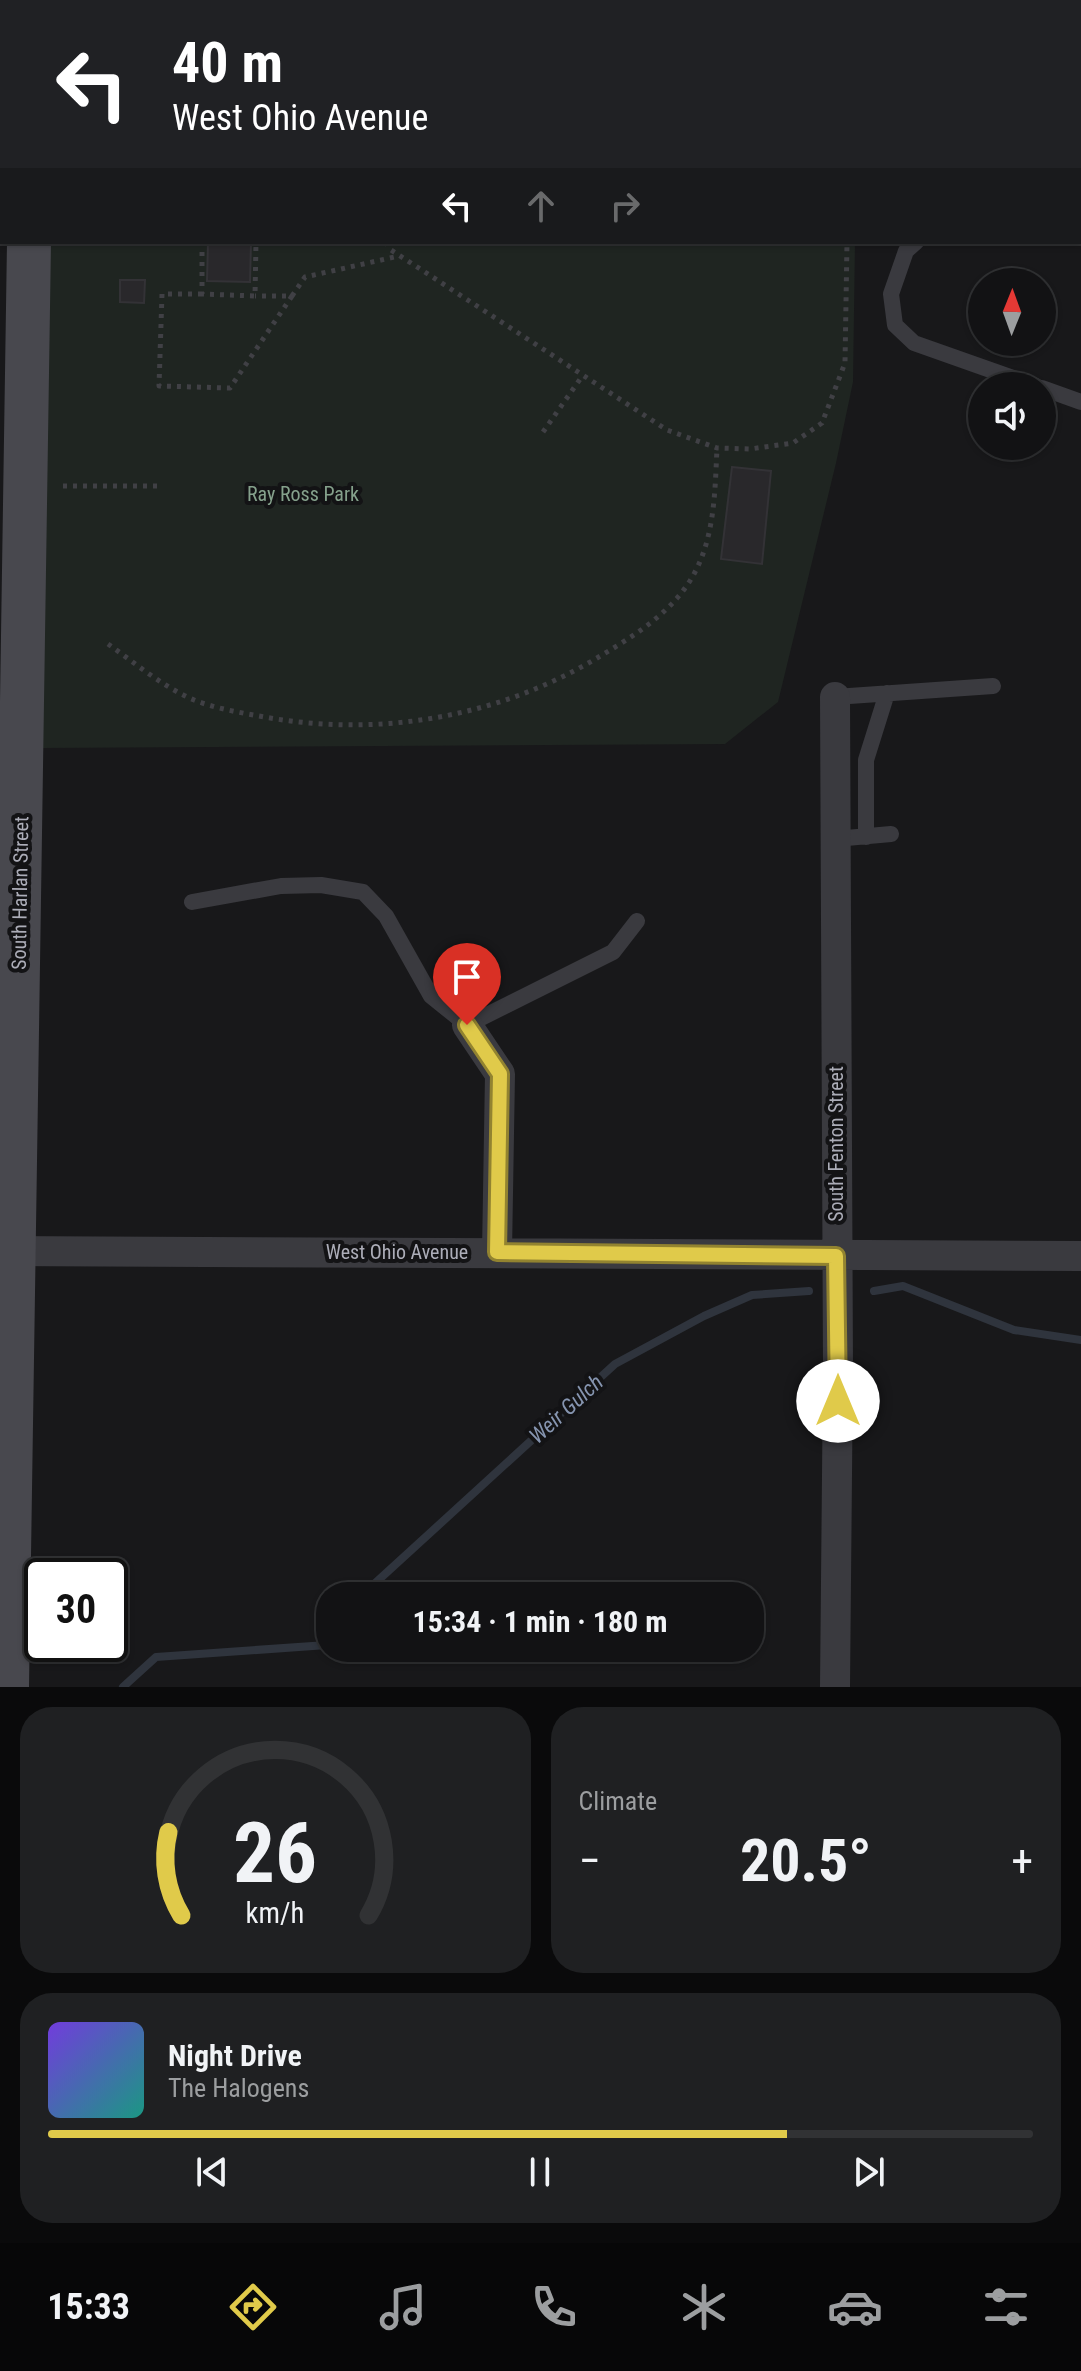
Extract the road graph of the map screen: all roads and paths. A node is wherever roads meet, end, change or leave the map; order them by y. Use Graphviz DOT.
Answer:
graph roads {
  1 [pos="29,244"];
  2 [pos="202,244"];
  3 [pos="256,244"];
  4 [pos="387,244"];
  5 [pos="847,244"];
  6 [pos="914,244"];
  7 [pos="400,255"];
  8 [pos="202,294"];
  9 [pos="255,296"];
  10 [pos="292,296"];
  11 [pos="996,372"];
  12 [pos="583,375"];
  13 [pos="1056,393"];
  14 [pos="1081,402"];
  15 [pos="13,428"];
  16 [pos="543,432"];
  17 [pos="717,448"];
  18 [pos="63,486"];
  19 [pos="162,486"];
  20 [pos="108,644"];
  21 [pos="993,686"];
  22 [pos="887,693"];
  23 [pos="835,697"];
  24 [pos="891,834"];
  25 [pos="866,837"];
  26 [pos="835,839"];
  27 [pos="192,902"];
  28 [pos="637,921"];
  29 [pos="467,1025"];
  30 [pos="9,1072"];
  31 [pos="8,1251"];
  32 [pos="497,1252"];
  33 [pos="836,1256"];
  34 [pos="1081,1256"];
  35 [pos="7,1687"];
  36 [pos="835,1687"];
  1 -- 15 [label="street, South Harlan Street"];
  2 -- 8 [label="path"];
  3 -- 9 [label="path"];
  4 -- 7 [label="path"];
  5 -- 17 [label="path"];
  6 -- 11 [label="lane"];
  7 -- 10 [label="path"];
  7 -- 12 [label="path"];
  8 -- 9 [label="path"];
  8 -- 10 [label="path"];
  9 -- 10 [label="path"];
  12 -- 16 [label="path"];
  12 -- 17 [label="path"];
  13 -- 14 [label="lane"];
  15 -- 30 [label="street, South Harlan Street"];
  17 -- 20 [label="path"];
  18 -- 19 [label="path"];
  21 -- 22 [label="lane"];
  22 -- 23 [label="lane"];
  22 -- 25 [label="lane"];
  23 -- 26 [label="street, South Fenton Street"];
  24 -- 25 [label="lane"];
  25 -- 26 [label="lane"];
  26 -- 33 [label="street, South Fenton Street"];
  27 -- 29 [label="lane"];
  28 -- 29 [label="lane"];
  29 -- 32 [label="street"];
  30 -- 31 [label="street, South Harlan Street"];
  31 -- 32 [label="street, West Ohio Avenue"];
  31 -- 35 [label="street, South Harlan Street"];
  32 -- 33 [label="street, West Ohio Avenue"];
  33 -- 34 [label="street, West Ohio Avenue"];
  33 -- 36 [label="street, South Fenton Street"];
}
